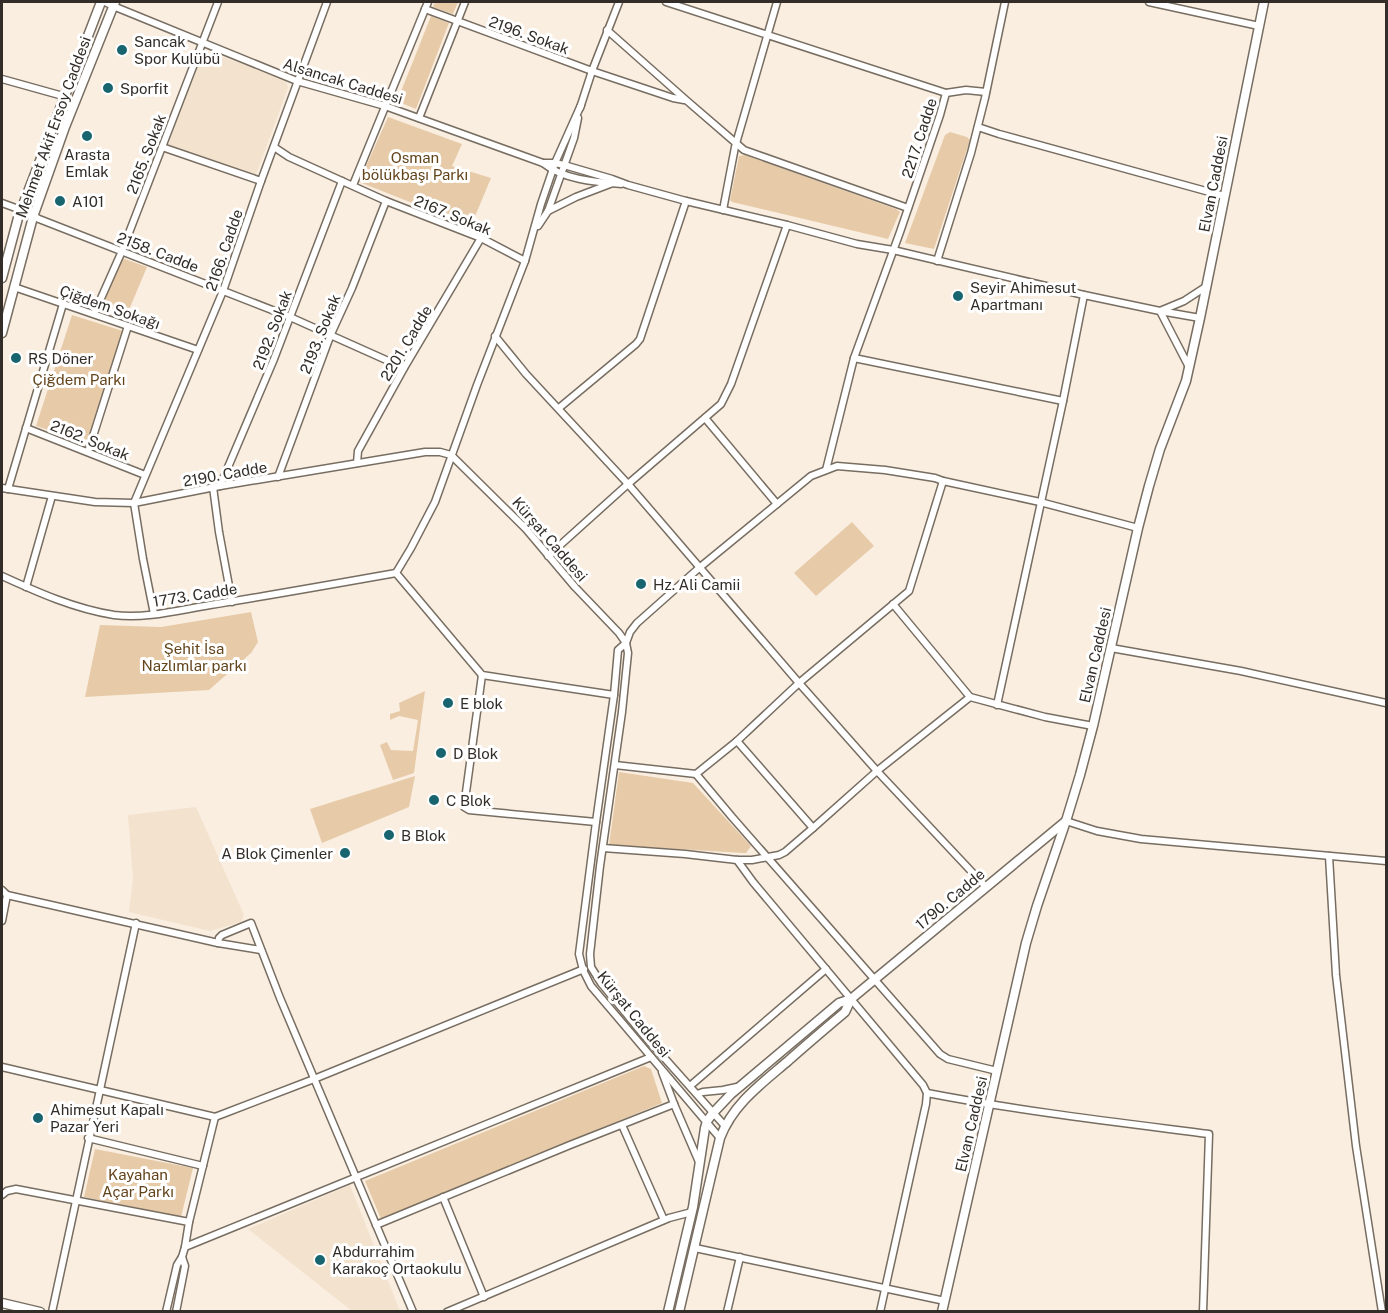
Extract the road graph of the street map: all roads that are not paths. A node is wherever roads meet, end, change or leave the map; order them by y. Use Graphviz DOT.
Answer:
graph roads {
  1 [pos="218,2"];
  2 [pos="327,2"];
  3 [pos="428,2"];
  4 [pos="465,2"];
  5 [pos="619,2"];
  6 [pos="666,2"];
  7 [pos="777,2"];
  8 [pos="1005,2"];
  9 [pos="1149,2"];
  10 [pos="1264,2"];
  11 [pos="108,3"];
  12 [pos="424,9"];
  13 [pos="457,21"];
  14 [pos="1259,26"];
  15 [pos="608,30"];
  16 [pos="768,35"];
  17 [pos="202,42"];
  18 [pos="592,71"];
  19 [pos="2,79"];
  20 [pos="297,81"];
  21 [pos="986,92"];
  22 [pos="946,93"];
  23 [pos="63,96"];
  24 [pos="686,100"];
  25 [pos="580,105"];
  26 [pos="386,106"];
  27 [pos="419,118"];
  28 [pos="978,127"];
  29 [pos="736,144"];
  30 [pos="162,147"];
  31 [pos="274,147"];
  32 [pos="543,163"];
  33 [pos="555,163"];
  34 [pos="564,165"];
  35 [pos="552,171"];
  36 [pos="561,174"];
  37 [pos="261,181"];
  38 [pos="342,181"];
  39 [pos="611,183"];
  40 [pos="353,185"];
  41 [pos="628,185"];
  42 [pos="1224,196"];
  43 [pos="386,201"];
  44 [pos="686,201"];
  45 [pos="2,203"];
  46 [pos="908,208"];
  47 [pos="21,210"];
  48 [pos="723,210"];
  49 [pos="548,211"];
  50 [pos="33,217"];
  51 [pos="787,225"];
  52 [pos="534,231"];
  53 [pos="481,238"];
  54 [pos="893,250"];
  55 [pos="122,251"];
  56 [pos="525,261"];
  57 [pos="937,261"];
  58 [pos="2,278"];
  59 [pos="1207,286"];
  60 [pos="14,287"];
  61 [pos="223,291"];
  62 [pos="1084,295"];
  63 [pos="63,304"];
  64 [pos="1160,311"];
  65 [pos="94,315"];
  66 [pos="290,317"];
  67 [pos="1200,318"];
  68 [pos="128,326"];
  69 [pos="2,333"];
  70 [pos="331,334"];
  71 [pos="495,336"];
  72 [pos="198,350"];
  73 [pos="854,358"];
  74 [pos="404,368"];
  75 [pos="1189,368"];
  76 [pos="1063,401"];
  77 [pos="559,408"];
  78 [pos="705,418"];
  79 [pos="26,428"];
  80 [pos="88,452"];
  81 [pos="452,455"];
  82 [pos="357,463"];
  83 [pos="826,470"];
  84 [pos="145,475"];
  85 [pos="278,477"];
  86 [pos="943,481"];
  87 [pos="628,484"];
  88 [pos="216,487"];
  89 [pos="5,488"];
  90 [pos="52,496"];
  91 [pos="134,502"];
  92 [pos="1040,502"];
  93 [pos="777,504"];
  94 [pos="1138,528"];
  95 [pos="548,556"];
  96 [pos="699,568"];
  97 [pos="396,573"];
  98 [pos="2,576"];
  99 [pos="26,587"];
  100 [pos="232,602"];
  101 [pos="893,604"];
  102 [pos="154,614"];
  103 [pos="626,643"];
  104 [pos="1111,648"];
  105 [pos="482,675"];
  106 [pos="799,684"];
  107 [pos="614,695"];
  108 [pos="970,697"];
  109 [pos="1386,702"];
  110 [pos="997,705"];
  111 [pos="1093,726"];
  112 [pos="737,741"];
  113 [pos="615,765"];
  114 [pos="877,771"];
  115 [pos="696,774"];
  116 [pos="1066,821"];
  117 [pos="596,822"];
  118 [pos="813,828"];
  119 [pos="603,848"];
  120 [pos="1329,856"];
  121 [pos="768,858"];
  122 [pos="737,860"];
  123 [pos="1386,861"];
  124 [pos="986,887"];
  125 [pos="4,892"];
  126 [pos="2,921"];
  127 [pos="136,923"];
  128 [pos="218,943"];
  129 [pos="261,950"];
  130 [pos="591,967"];
  131 [pos="826,969"];
  132 [pos="583,970"];
  133 [pos="874,980"];
  134 [pos="851,999"];
  135 [pos="651,1057"];
  136 [pos="2,1067"];
  137 [pos="660,1069"];
  138 [pos="997,1071"];
  139 [pos="314,1079"];
  140 [pos="690,1086"];
  141 [pos="741,1086"];
  142 [pos="99,1089"];
  143 [pos="927,1093"];
  144 [pos="697,1094"];
  145 [pos="674,1104"];
  146 [pos="990,1105"];
  147 [pos="713,1113"];
  148 [pos="215,1117"];
  149 [pos="707,1121"];
  150 [pos="622,1125"];
  151 [pos="725,1126"];
  152 [pos="88,1138"];
  153 [pos="720,1138"];
  154 [pos="700,1164"];
  155 [pos="203,1166"];
  156 [pos="356,1178"];
  157 [pos="2,1195"];
  158 [pos="443,1197"];
  159 [pos="75,1200"];
  160 [pos="692,1212"];
  161 [pos="664,1220"];
  162 [pos="189,1222"];
  163 [pos="376,1225"];
  164 [pos="185,1247"];
  165 [pos="695,1248"];
  166 [pos="182,1257"];
  167 [pos="740,1257"];
  168 [pos="885,1289"];
  169 [pos="484,1297"];
  170 [pos="945,1301"];
  171 [pos="2,1303"];
  172 [pos="40,1311"];
  173 [pos="52,1311"];
  174 [pos="166,1311"];
  175 [pos="176,1311"];
  176 [pos="413,1311"];
  177 [pos="447,1311"];
  178 [pos="668,1311"];
  179 [pos="679,1311"];
  180 [pos="727,1311"];
  181 [pos="880,1311"];
  182 [pos="942,1311"];
  183 [pos="1203,1311"];
  184 [pos="1382,1311"];
  1 -- 17 [label="street, 2165. Sokak"];
  2 -- 20 [label="street, 2166. Cadde"];
  3 -- 12 [label="street"];
  4 -- 13 [label="street"];
  5 -- 15 [label="street"];
  6 -- 16 [label="street, 2217. Cadde"];
  7 -- 16 [label="street"];
  8 -- 21 [label="street"];
  9 -- 14 [label="street"];
  10 -- 14 [label="street, Elvan Caddesi"];
  11 -- 17 [label="street, Alsancak Caddesi"];
  11 -- 23 [label="street, Mehmet Akif Ersoy Caddesi"];
  11 -- 50 [label="street, Mehmet Akif Ersoy Caddesi"];
  12 -- 13 [label="street, 2196. Sokak"];
  12 -- 26 [label="street"];
  13 -- 18 [label="street, 2196. Sokak"];
  13 -- 27 [label="street"];
  14 -- 42 [label="street, Elvan Caddesi"];
  15 -- 18 [label="street"];
  15 -- 24 [label="street"];
  16 -- 22 [label="street, 2217. Cadde"];
  16 -- 29 [label="street"];
  17 -- 20 [label="street, Alsancak Caddesi"];
  17 -- 30 [label="street, 2165. Sokak"];
  18 -- 24 [label="street, 2196. Sokak"];
  18 -- 25 [label="street"];
  19 -- 23 [label="street"];
  20 -- 26 [label="street, Alsancak Caddesi"];
  20 -- 31 [label="street, 2166. Cadde"];
  21 -- 22 [label="street"];
  21 -- 28 [label="street"];
  22 -- 46 [label="street, 2217. Cadde"];
  23 -- 47 [label="street, Mehmet Akif Ersoy Caddesi"];
  24 -- 29 [label="street"];
  25 -- 33 [label="street"];
  25 -- 34 [label="street"];
  26 -- 27 [label="street, Alsancak Caddesi"];
  26 -- 40 [label="street"];
  27 -- 32 [label="street, Alsancak Caddesi"];
  28 -- 42 [label="street"];
  28 -- 57 [label="street"];
  29 -- 46 [label="street"];
  29 -- 48 [label="street"];
  30 -- 37 [label="street"];
  30 -- 55 [label="street, 2165. Sokak"];
  31 -- 37 [label="street, 2166. Cadde"];
  31 -- 38 [label="street, 2167. Sokak"];
  32 -- 33 [label="street"];
  32 -- 35 [label="street"];
  33 -- 34 [label="street"];
  33 -- 35 [label="street"];
  34 -- 36 [label="street"];
  34 -- 41 [label="street"];
  35 -- 36 [label="street"];
  35 -- 52 [label="street"];
  36 -- 39 [label="street"];
  36 -- 49 [label="street"];
  37 -- 61 [label="street, 2166. Cadde"];
  38 -- 40 [label="street, 2167. Sokak"];
  38 -- 66 [label="street, 2192. Sokak"];
  39 -- 41 [label="street"];
  39 -- 49 [label="street"];
  40 -- 43 [label="street, 2167. Sokak"];
  41 -- 44 [label="street"];
  42 -- 59 [label="street, Elvan Caddesi"];
  43 -- 53 [label="street, 2167. Sokak"];
  43 -- 70 [label="street, 2193. Sokak"];
  44 -- 48 [label="street"];
  44 -- 77 [label="street"];
  45 -- 47 [label="street, 2158. Cadde"];
  46 -- 54 [label="street, 2217. Cadde"];
  47 -- 50 [label="street, 2158. Cadde"];
  47 -- 58 [label="street, Mehmet Akif Ersoy Caddesi"];
  48 -- 51 [label="street"];
  49 -- 52 [label="street"];
  50 -- 55 [label="street, 2158. Cadde"];
  50 -- 60 [label="street, Mehmet Akif Ersoy Caddesi"];
  51 -- 54 [label="street"];
  51 -- 78 [label="street"];
  52 -- 56 [label="street"];
  53 -- 56 [label="street, 2167. Sokak"];
  53 -- 74 [label="street, 2201. Cadde"];
  54 -- 57 [label="street"];
  54 -- 73 [label="street, 2217. Cadde"];
  55 -- 61 [label="street, 2158. Cadde"];
  55 -- 65 [label="street, 2165. Sokak"];
  56 -- 71 [label="street"];
  57 -- 62 [label="street"];
  59 -- 64 [label="street"];
  59 -- 67 [label="street, Elvan Caddesi"];
  60 -- 63 [label="street, Çiğdem Sokağı"];
  60 -- 69 [label="street, Mehmet Akif Ersoy Caddesi"];
  61 -- 66 [label="street, 2158. Cadde"];
  61 -- 72 [label="street, 2166. Cadde"];
  62 -- 64 [label="street"];
  62 -- 76 [label="street"];
  63 -- 65 [label="street, Çiğdem Sokağı"];
  63 -- 79 [label="street"];
  64 -- 67 [label="street"];
  64 -- 75 [label="street"];
  65 -- 68 [label="street, Çiğdem Sokağı"];
  66 -- 70 [label="street, 2158. Cadde"];
  66 -- 88 [label="street, 2192. Sokak"];
  67 -- 75 [label="street, Elvan Caddesi"];
  68 -- 72 [label="street, Çiğdem Sokağı"];
  68 -- 80 [label="street"];
  70 -- 74 [label="street, 2158. Cadde"];
  70 -- 85 [label="street, 2193. Sokak"];
  71 -- 77 [label="street"];
  71 -- 81 [label="street"];
  72 -- 84 [label="street, 2166. Cadde"];
  73 -- 76 [label="street"];
  73 -- 83 [label="street, 2217. Cadde"];
  74 -- 82 [label="street, 2201. Cadde"];
  75 -- 94 [label="street, Elvan Caddesi"];
  76 -- 92 [label="street"];
  77 -- 87 [label="street"];
  78 -- 87 [label="street"];
  78 -- 93 [label="street"];
  79 -- 80 [label="street, 2162. Sokak"];
  79 -- 89 [label="street"];
  80 -- 84 [label="street, 2162. Sokak"];
  81 -- 82 [label="street, 2190. Cadde"];
  81 -- 95 [label="street, Kürşat Caddesi"];
  81 -- 97 [label="street"];
  82 -- 85 [label="street, 2190. Cadde"];
  83 -- 86 [label="street"];
  83 -- 93 [label="street"];
  84 -- 91 [label="street, 2166. Cadde"];
  85 -- 88 [label="street, 2190. Cadde"];
  86 -- 92 [label="street"];
  86 -- 101 [label="street"];
  87 -- 95 [label="street"];
  87 -- 96 [label="street"];
  88 -- 91 [label="street, 2190. Cadde"];
  88 -- 100 [label="street"];
  89 -- 90 [label="street, 2190. Cadde"];
  90 -- 91 [label="street, 2190. Cadde"];
  90 -- 99 [label="street"];
  91 -- 102 [label="street"];
  92 -- 94 [label="street"];
  92 -- 110 [label="street"];
  93 -- 96 [label="street"];
  94 -- 104 [label="street, Elvan Caddesi"];
  95 -- 103 [label="street, Kürşat Caddesi"];
  96 -- 103 [label="street"];
  96 -- 106 [label="street"];
  97 -- 100 [label="street, 1773. Cadde"];
  97 -- 105 [label="street"];
  98 -- 99 [label="street, 1773. Cadde"];
  99 -- 102 [label="street, 1773. Cadde"];
  100 -- 102 [label="street, 1773. Cadde"];
  101 -- 106 [label="street"];
  101 -- 108 [label="street"];
  103 -- 107 [label="street, Kürşat Caddesi"];
  103 -- 113 [label="street, Kürşat Caddesi"];
  104 -- 109 [label="street"];
  104 -- 111 [label="street, Elvan Caddesi"];
  105 -- 107 [label="street"];
  105 -- 117 [label="street"];
  106 -- 112 [label="street"];
  106 -- 114 [label="street"];
  107 -- 117 [label="street, Kürşat Caddesi"];
  108 -- 110 [label="street"];
  108 -- 114 [label="street"];
  110 -- 111 [label="street"];
  111 -- 116 [label="street, Elvan Caddesi"];
  112 -- 115 [label="street"];
  112 -- 118 [label="street"];
  113 -- 115 [label="street"];
  113 -- 119 [label="street, Kürşat Caddesi"];
  114 -- 118 [label="street"];
  114 -- 124 [label="street"];
  115 -- 121 [label="street"];
  116 -- 120 [label="street"];
  116 -- 124 [label="street, 1790. Cadde"];
  116 -- 138 [label="street, Elvan Caddesi"];
  117 -- 132 [label="street, Kürşat Caddesi"];
  118 -- 121 [label="street"];
  119 -- 122 [label="street"];
  119 -- 130 [label="street, Kürşat Caddesi"];
  120 -- 123 [label="street"];
  120 -- 184 [label="street"];
  121 -- 122 [label="street"];
  121 -- 133 [label="street"];
  122 -- 131 [label="street"];
  124 -- 133 [label="street, 1790. Cadde"];
  125 -- 126 [label="street"];
  125 -- 127 [label="street"];
  127 -- 128 [label="street"];
  127 -- 142 [label="street"];
  128 -- 129 [label="street"];
  128 -- 129 [label="street"];
  129 -- 139 [label="street"];
  130 -- 132 [label="street"];
  130 -- 140 [label="street, Kürşat Caddesi"];
  131 -- 134 [label="street"];
  131 -- 140 [label="street"];
  132 -- 135 [label="street, Kürşat Caddesi"];
  132 -- 139 [label="street"];
  133 -- 134 [label="street, 1790. Cadde"];
  133 -- 138 [label="street"];
  134 -- 141 [label="street, 1790. Cadde"];
  134 -- 143 [label="street"];
  134 -- 151 [label="street, 1790. Cadde"];
  135 -- 137 [label="street, Kürşat Caddesi"];
  135 -- 156 [label="street"];
  136 -- 142 [label="street"];
  137 -- 145 [label="street"];
  137 -- 149 [label="street, Kürşat Caddesi"];
  138 -- 146 [label="street, Elvan Caddesi"];
  139 -- 148 [label="street"];
  139 -- 156 [label="street"];
  140 -- 144 [label="street, Kürşat Caddesi"];
  141 -- 144 [label="street"];
  141 -- 147 [label="street, 1790. Cadde"];
  142 -- 148 [label="street"];
  142 -- 152 [label="street"];
  143 -- 146 [label="street"];
  143 -- 168 [label="street"];
  144 -- 147 [label="street, Kürşat Caddesi"];
  145 -- 150 [label="street"];
  145 -- 154 [label="street"];
  146 -- 170 [label="street, Elvan Caddesi"];
  146 -- 183 [label="street"];
  147 -- 149 [label="street, 1790. Cadde"];
  147 -- 151 [label="street, Kürşat Caddesi"];
  148 -- 155 [label="street"];
  149 -- 153 [label="street, Kürşat Caddesi"];
  149 -- 154 [label="street, 1790. Cadde"];
  150 -- 158 [label="street"];
  150 -- 161 [label="street"];
  151 -- 153 [label="street, 1790. Cadde"];
  152 -- 155 [label="street"];
  152 -- 159 [label="street"];
  153 -- 165 [label="street"];
  154 -- 160 [label="street"];
  155 -- 162 [label="street"];
  156 -- 163 [label="street"];
  156 -- 164 [label="street"];
  157 -- 159 [label="street"];
  158 -- 163 [label="street"];
  158 -- 169 [label="street"];
  159 -- 162 [label="street"];
  159 -- 173 [label="street"];
  160 -- 161 [label="street"];
  160 -- 178 [label="street"];
  161 -- 169 [label="street"];
  162 -- 164 [label="street"];
  163 -- 176 [label="street"];
  164 -- 166 [label="street"];
  165 -- 167 [label="street"];
  165 -- 179 [label="street"];
  166 -- 174 [label="street"];
  166 -- 175 [label="street"];
  167 -- 168 [label="street"];
  167 -- 180 [label="street"];
  168 -- 170 [label="street"];
  168 -- 181 [label="street"];
  169 -- 177 [label="street"];
  170 -- 182 [label="street, Elvan Caddesi"];
  171 -- 172 [label="street"];
}
